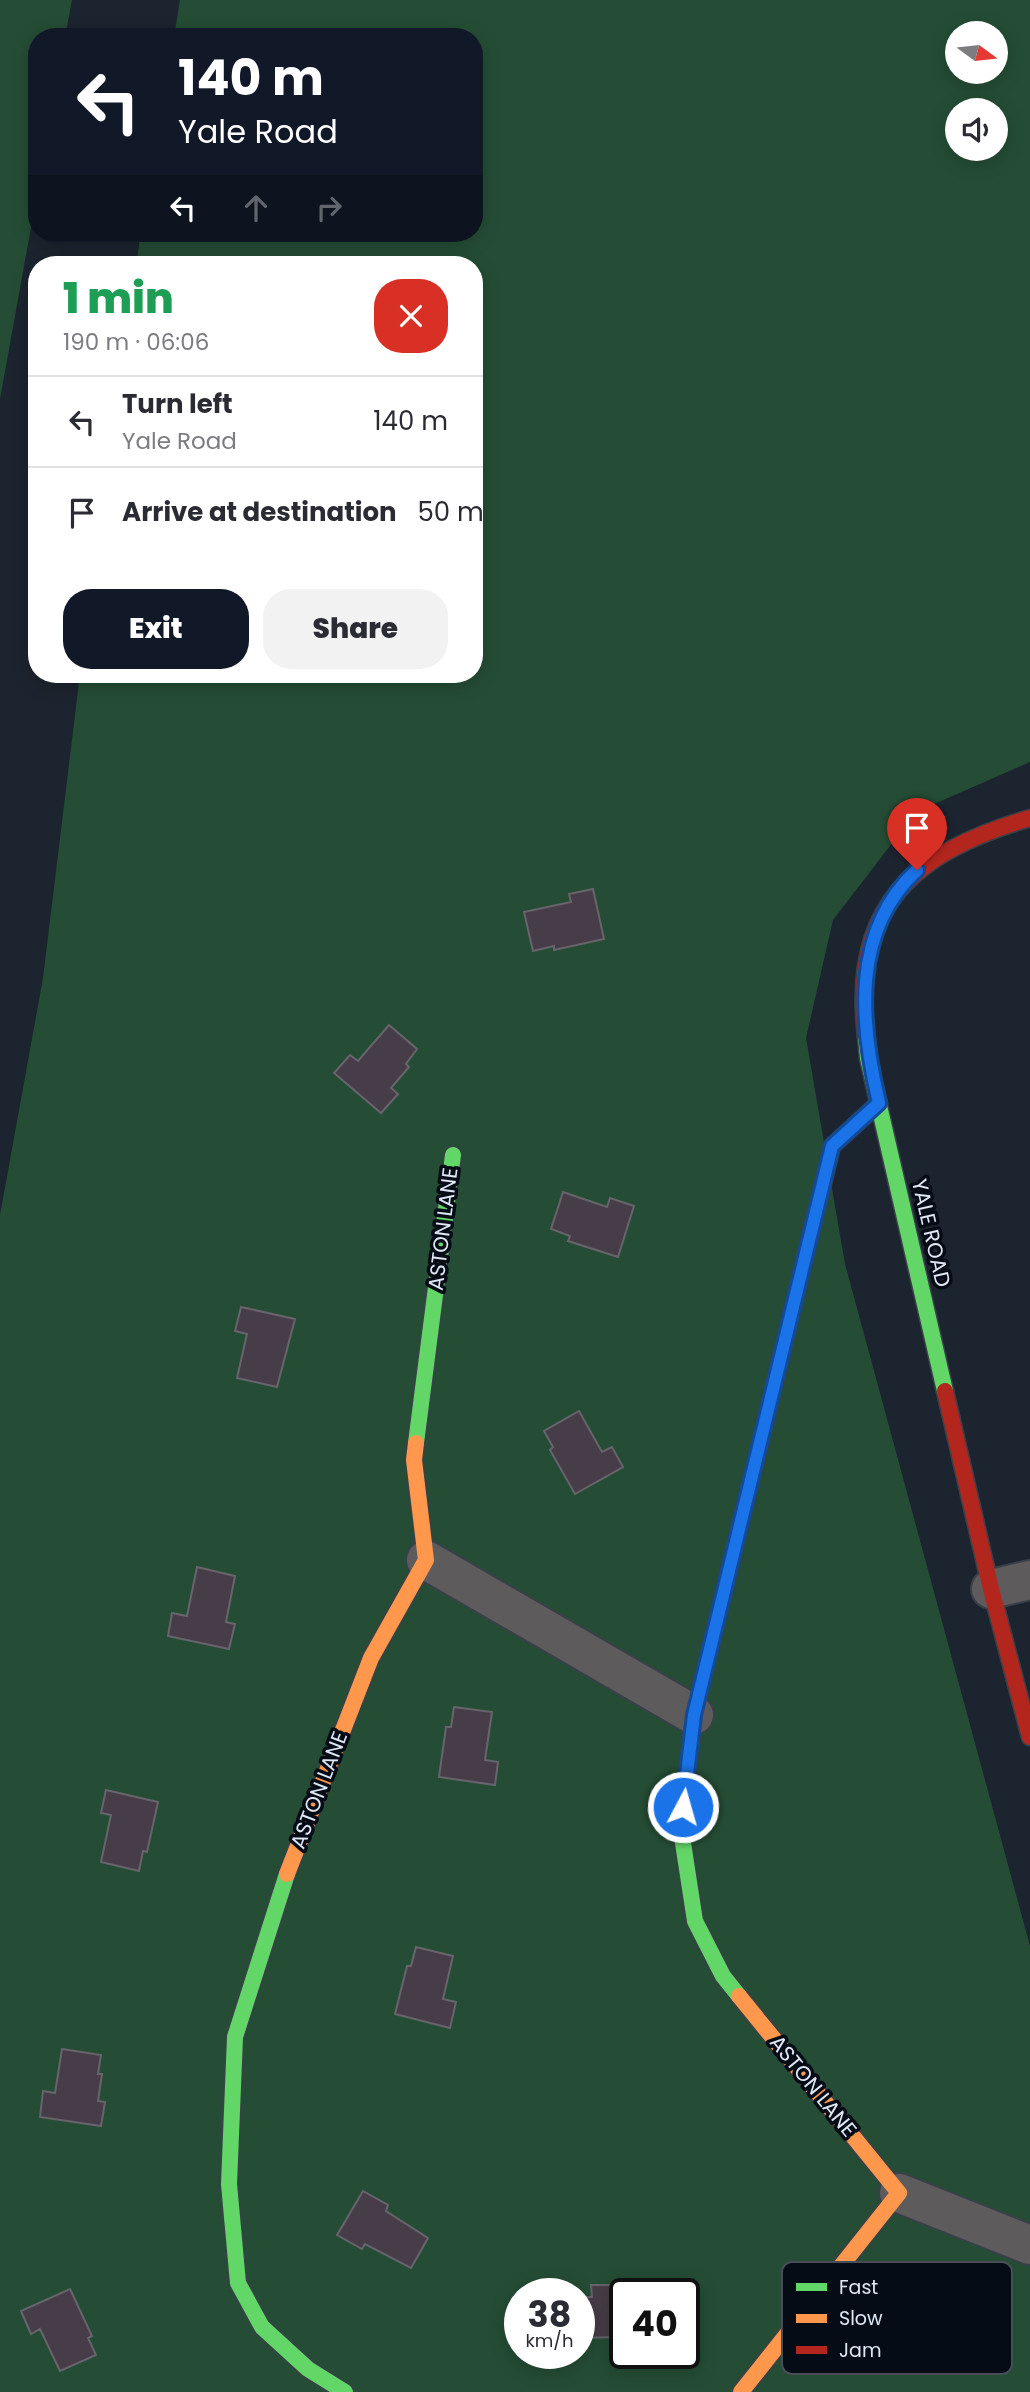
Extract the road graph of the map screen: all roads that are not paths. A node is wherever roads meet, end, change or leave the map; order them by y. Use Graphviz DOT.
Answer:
graph roads {
  1 [pos="1030,818"];
  2 [pos="879,1103"];
  3 [pos="453,1154"];
  4 [pos="426,1560"];
  5 [pos="1030,1580"];
  6 [pos="991,1589"];
  7 [pos="694,1715"];
  8 [pos="1030,1737"];
  9 [pos="899,2193"];
  10 [pos="1030,2245"];
  11 [pos="844,2262"];
  12 [pos="782,2340"];
  13 [pos="345,2392"];
  14 [pos="741,2392"];
  1 -- 2 [label="street, YALE ROAD"];
  2 -- 6 [label="street, YALE ROAD"];
  2 -- 7 [label="street, ASTON LANE"];
  3 -- 4 [label="street, ASTON LANE"];
  4 -- 7 [label="street"];
  4 -- 13 [label="street, ASTON LANE"];
  5 -- 6 [label="street"];
  6 -- 8 [label="street, YALE ROAD"];
  7 -- 9 [label="street, ASTON LANE"];
  9 -- 10 [label="street, ASTON LANE"];
  9 -- 11 [label="street"];
  12 -- 14 [label="street"];
}
